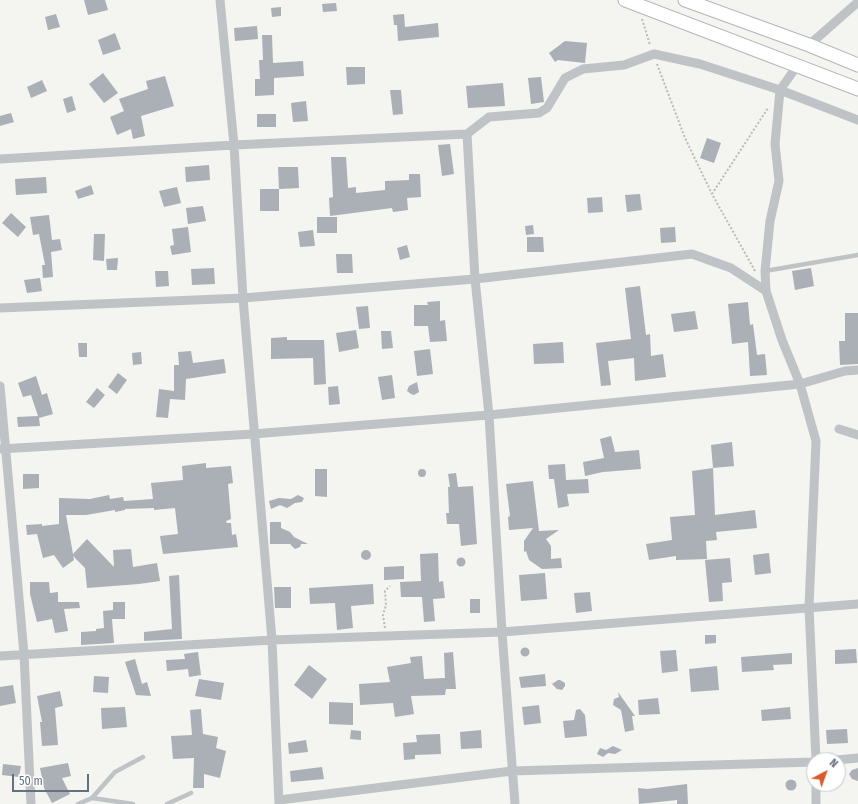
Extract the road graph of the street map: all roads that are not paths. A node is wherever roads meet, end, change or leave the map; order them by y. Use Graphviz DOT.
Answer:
graph roads {
  1 [pos="220,0"];
  2 [pos="685,0"];
  3 [pos="631,2"];
  4 [pos="858,2"];
  5 [pos="809,45"];
  6 [pos="858,65"];
  7 [pos="797,66"];
  8 [pos="858,89"];
  9 [pos="780,90"];
  10 [pos="858,120"];
  11 [pos="467,134"];
  12 [pos="234,144"];
  13 [pos="0,159"];
  14 [pos="858,255"];
  15 [pos="765,271"];
  16 [pos="475,279"];
  17 [pos="766,291"];
  18 [pos="243,298"];
  19 [pos="0,308"];
  20 [pos="858,370"];
  21 [pos="800,384"];
  22 [pos="0,386"];
  23 [pos="489,415"];
  24 [pos="839,429"];
  25 [pos="253,434"];
  26 [pos="858,435"];
  27 [pos="3,448"];
  28 [pos="858,604"];
  29 [pos="809,607"];
  30 [pos="502,632"];
  31 [pos="272,640"];
  32 [pos="24,654"];
  33 [pos="0,656"];
  34 [pos="815,752"];
  35 [pos="143,757"];
  36 [pos="858,758"];
  37 [pos="846,759"];
  38 [pos="806,761"];
  39 [pos="512,771"];
  40 [pos="816,792"];
  41 [pos="191,793"];
  42 [pos="92,798"];
  43 [pos="279,802"];
  44 [pos="31,804"];
  45 [pos="78,804"];
  46 [pos="133,804"];
  47 [pos="167,804"];
  48 [pos="515,804"];
  49 [pos="816,804"];
  1 -- 12 [label="street"];
  2 -- 5 [label="main road"];
  3 -- 7 [label="main road"];
  4 -- 5 [label="street"];
  5 -- 6 [label="main road"];
  7 -- 8 [label="main road"];
  7 -- 9 [label="street"];
  9 -- 10 [label="street"];
  9 -- 11 [label="street"];
  9 -- 15 [label="street"];
  11 -- 12 [label="street"];
  11 -- 16 [label="street"];
  12 -- 13 [label="street"];
  12 -- 18 [label="street"];
  14 -- 15 [label="lane"];
  15 -- 17 [label="street"];
  16 -- 17 [label="street"];
  16 -- 18 [label="street"];
  16 -- 23 [label="street"];
  17 -- 21 [label="street"];
  18 -- 19 [label="street"];
  18 -- 25 [label="street"];
  20 -- 21 [label="street"];
  21 -- 23 [label="street"];
  21 -- 29 [label="street"];
  22 -- 27 [label="street"];
  23 -- 25 [label="street"];
  23 -- 30 [label="street"];
  24 -- 26 [label="street"];
  25 -- 27 [label="street"];
  25 -- 31 [label="street"];
  27 -- 32 [label="street"];
  28 -- 29 [label="street"];
  29 -- 30 [label="street"];
  29 -- 34 [label="street"];
  30 -- 31 [label="street"];
  30 -- 39 [label="street"];
  31 -- 32 [label="street"];
  31 -- 43 [label="street"];
  32 -- 33 [label="street"];
  32 -- 44 [label="street"];
  35 -- 42 [label="lane"];
  36 -- 37 [label="street"];
  38 -- 39 [label="street"];
  39 -- 43 [label="street"];
  39 -- 48 [label="street"];
  40 -- 49 [label="street"];
  41 -- 47 [label="lane"];
  42 -- 45 [label="lane"];
  42 -- 46 [label="lane"];
}
